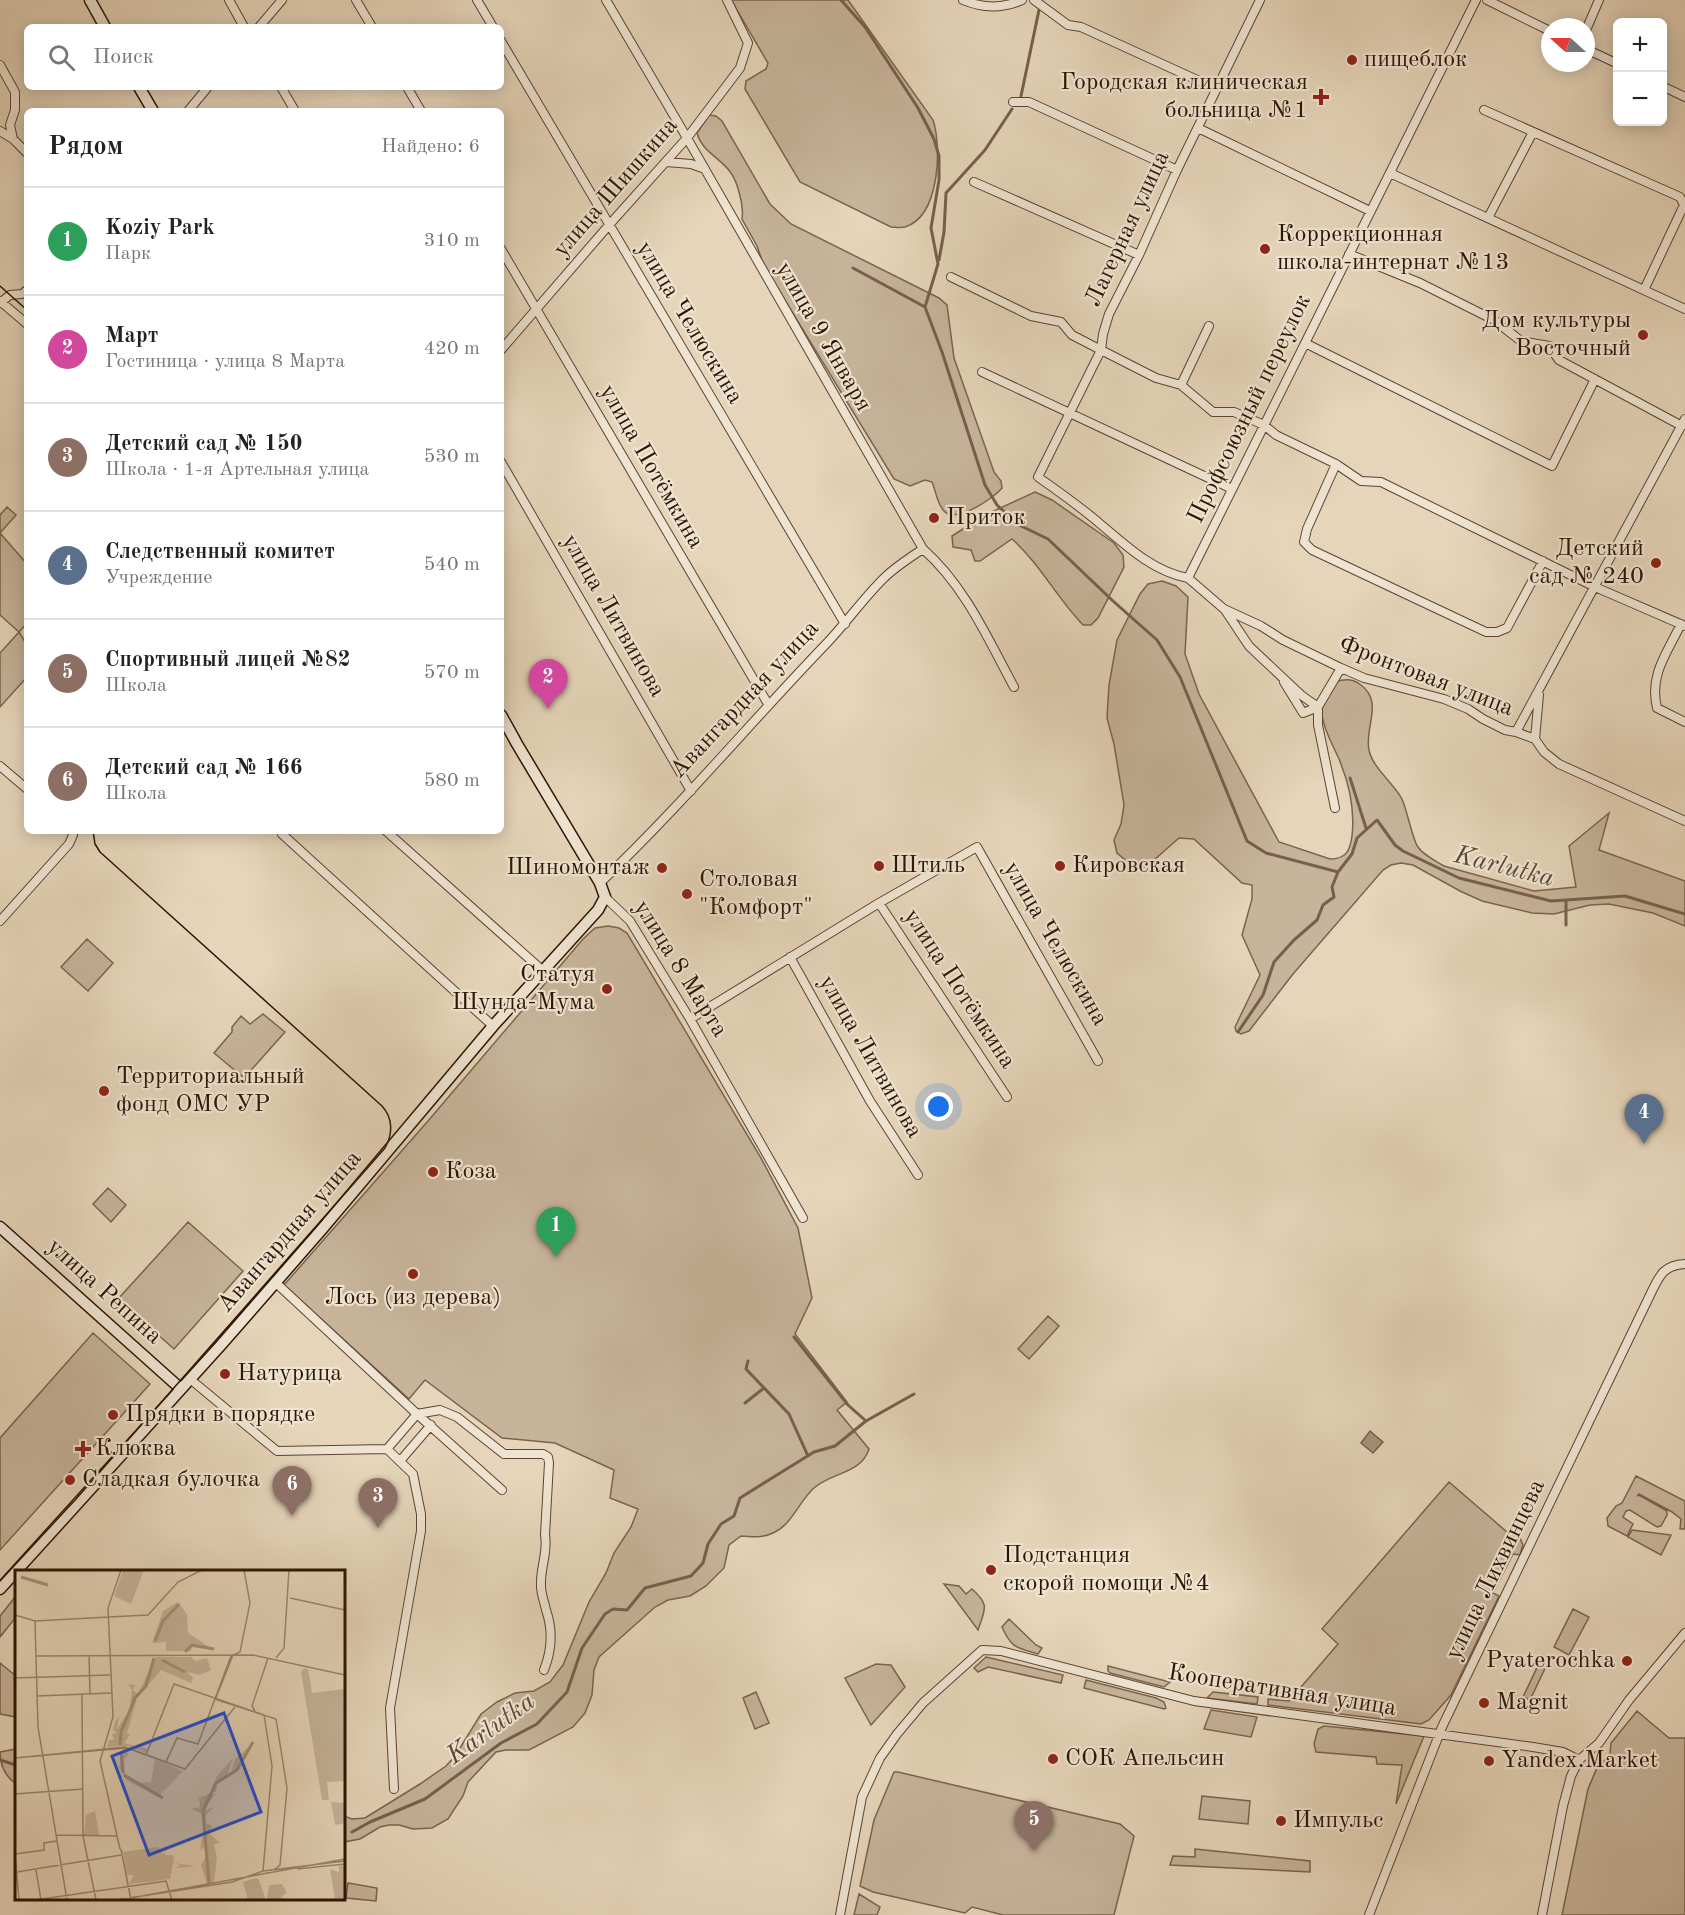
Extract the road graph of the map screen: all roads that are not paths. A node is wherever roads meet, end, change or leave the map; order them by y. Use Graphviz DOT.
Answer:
graph roads {
  1 [pos="90,0"];
  2 [pos="229,0"];
  3 [pos="282,0"];
  4 [pos="356,0"];
  5 [pos="477,0"];
  6 [pos="606,0"];
  7 [pos="727,0"];
  8 [pos="963,0"];
  9 [pos="1022,0"];
  10 [pos="1034,0"];
  11 [pos="1260,0"];
  12 [pos="1476,0"];
  13 [pos="1487,0"];
  14 [pos="1599,0"];
  15 [pos="1591,18"];
  16 [pos="103,24"];
  17 [pos="242,24"];
  18 [pos="262,24"];
  19 [pos="370,24"];
  20 [pos="491,24"];
  21 [pos="1541,27"];
  22 [pos="504,46"];
  23 [pos="1595,53"];
  24 [pos="1613,62"];
  25 [pos="0,65"];
  26 [pos="1667,88"];
  27 [pos="1217,89"];
  28 [pos="141,90"];
  29 [pos="206,90"];
  30 [pos="283,90"];
  31 [pos="409,90"];
  32 [pos="1685,97"];
  33 [pos="1013,102"];
  34 [pos="151,108"];
  35 [pos="190,108"];
  36 [pos="293,108"];
  37 [pos="419,108"];
  38 [pos="1484,110"];
  39 [pos="1198,128"];
  40 [pos="0,131"];
  41 [pos="1533,132"];
  42 [pos="687,138"];
  43 [pos="13,139"];
  44 [pos="24,150"];
  45 [pos="666,162"];
  46 [pos="705,169"];
  47 [pos="1177,170"];
  48 [pos="1390,173"];
  49 [pos="974,182"];
  50 [pos="1370,211"];
  51 [pos="1488,218"];
  52 [pos="609,225"];
  53 [pos="504,254"];
  54 [pos="1349,254"];
  55 [pos="1139,255"];
  56 [pos="951,277"];
  57 [pos="1644,290"];
  58 [pos="24,292"];
  59 [pos="1,302"];
  60 [pos="536,309"];
  61 [pos="1685,309"];
  62 [pos="24,321"];
  63 [pos="1209,326"];
  64 [pos="1305,343"];
  65 [pos="504,346"];
  66 [pos="1101,350"];
  67 [pos="982,372"];
  68 [pos="1595,379"];
  69 [pos="1181,385"];
  70 [pos="1070,415"];
  71 [pos="1683,422"];
  72 [pos="1264,425"];
  73 [pos="1336,464"];
  74 [pos="504,467"];
  75 [pos="1232,489"];
  76 [pos="923,549"];
  77 [pos="1543,561"];
  78 [pos="1188,578"];
  79 [pos="1595,587"];
  80 [pos="1224,609"];
  81 [pos="845,624"];
  82 [pos="1683,625"];
  83 [pos="1341,668"];
  84 [pos="1281,676"];
  85 [pos="1014,687"];
  86 [pos="1539,691"];
  87 [pos="768,704"];
  88 [pos="1318,707"];
  89 [pos="504,720"];
  90 [pos="1685,722"];
  91 [pos="1516,732"];
  92 [pos="1535,738"];
  93 [pos="0,766"];
  94 [pos="24,786"];
  95 [pos="691,791"];
  96 [pos="1335,808"];
  97 [pos="1685,821"];
  98 [pos="72,834"];
  99 [pos="76,834"];
  100 [pos="282,834"];
  101 [pos="389,834"];
  102 [pos="71,841"];
  103 [pos="600,883"];
  104 [pos="605,897"];
  105 [pos="879,903"];
  106 [pos="0,921"];
  107 [pos="790,957"];
  108 [pos="542,970"];
  109 [pos="690,1019"];
  110 [pos="493,1026"];
  111 [pos="1098,1061"];
  112 [pos="1006,1096"];
  113 [pos="918,1175"];
  114 [pos="803,1218"];
  115 [pos="0,1227"];
  116 [pos="1685,1264"];
  117 [pos="274,1282"];
  118 [pos="190,1379"];
  119 [pos="181,1389"];
  120 [pos="417,1414"];
  121 [pos="431,1425"];
  122 [pos="387,1449"];
  123 [pos="400,1461"];
  124 [pos="502,1490"];
  125 [pos="23,1570"];
  126 [pos="13,1581"];
  127 [pos="0,1589"];
  128 [pos="1685,1633"];
  129 [pos="544,1670"];
  130 [pos="1439,1735"];
  131 [pos="1579,1760"];
  132 [pos="394,1789"];
  133 [pos="840,1915"];
  134 [pos="1369,1915"];
  135 [pos="1542,1915"];
  1 -- 16 [label="street"];
  2 -- 17 [label="street"];
  3 -- 18 [label="street"];
  4 -- 19 [label="street"];
  5 -- 20 [label="street"];
  6 -- 42 [label="street, улица 9 Января"];
  7 -- 42 [label="street, улица Шишкина"];
  8 -- 9 [label="street"];
  10 -- 27 [label="street"];
  11 -- 27 [label="street, Лагерная улица"];
  12 -- 48 [label="street, Профсоюзный переулок"];
  13 -- 21 [label="street"];
  14 -- 15 [label="street"];
  22 -- 52 [label="street, улица Челюскина"];
  23 -- 24 [label="street"];
  25 -- 43 [label="street"];
  26 -- 32 [label="street"];
  27 -- 39 [label="street, Лагерная улица"];
  28 -- 34 [label="street"];
  29 -- 35 [label="street"];
  30 -- 36 [label="street"];
  31 -- 37 [label="street"];
  33 -- 47 [label="street"];
  38 -- 41 [label="street"];
  39 -- 47 [label="street, Лагерная улица"];
  39 -- 50 [label="street"];
  40 -- 43 [label="street"];
  41 -- 51 [label="street"];
  41 -- 57 [label="street"];
  42 -- 45 [label="street, улица Шишкина"];
  42 -- 46 [label="street, улица 9 Января"];
  43 -- 44 [label="street"];
  45 -- 46 [label="street"];
  45 -- 52 [label="street, улица Шишкина"];
  46 -- 76 [label="street, улица 9 Января"];
  47 -- 55 [label="street, Лагерная улица"];
  48 -- 50 [label="street, Профсоюзный переулок"];
  48 -- 51 [label="street"];
  49 -- 55 [label="street"];
  50 -- 54 [label="street, Профсоюзный переулок"];
  51 -- 57 [label="street"];
  52 -- 60 [label="street, улица Шишкина"];
  52 -- 81 [label="street, улица Челюскина"];
  53 -- 60 [label="street, улица Потёмкина"];
  54 -- 64 [label="street, Профсоюзный переулок"];
  54 -- 68 [label="street"];
  55 -- 66 [label="street, Лагерная улица"];
  56 -- 66 [label="street"];
  57 -- 61 [label="street"];
  58 -- 59 [label="street"];
  59 -- 62 [label="street"];
  60 -- 65 [label="street, улица Шишкина"];
  60 -- 87 [label="street, улица Потёмкина"];
  63 -- 69 [label="street"];
  64 -- 68 [label="street"];
  64 -- 72 [label="street, Профсоюзный переулок"];
  66 -- 69 [label="street"];
  66 -- 70 [label="street, Лагерная улица"];
  67 -- 70 [label="street"];
  68 -- 71 [label="street"];
  69 -- 72 [label="street"];
  70 -- 75 [label="street"];
  70 -- 78 [label="street, Лагерная улица"];
  71 -- 79 [label="street"];
  72 -- 73 [label="street"];
  72 -- 75 [label="street, Профсоюзный переулок"];
  73 -- 77 [label="street"];
  73 -- 77 [label="street"];
  74 -- 95 [label="street, улица Литвинова"];
  75 -- 78 [label="street, Профсоюзный переулок"];
  76 -- 81 [label="street, Авангардная улица"];
  76 -- 85 [label="street, улица 9 Января"];
  77 -- 79 [label="street"];
  78 -- 80 [label="street, Фронтовая улица"];
  79 -- 82 [label="street"];
  79 -- 86 [label="street"];
  80 -- 83 [label="street, Фронтовая улица"];
  80 -- 84 [label="street"];
  81 -- 87 [label="street, Авангардная улица"];
  82 -- 90 [label="street"];
  83 -- 88 [label="street"];
  83 -- 91 [label="street, Фронтовая улица"];
  84 -- 88 [label="street"];
  84 -- 88 [label="street"];
  86 -- 91 [label="street"];
  86 -- 92 [label="street"];
  87 -- 95 [label="street, Авангардная улица"];
  88 -- 96 [label="street"];
  89 -- 103 [label="street, улица 8 Марта"];
  91 -- 92 [label="street, Фронтовая улица"];
  92 -- 97 [label="street, Фронтовая улица"];
  93 -- 94 [label="street"];
  95 -- 103 [label="street, Авангардная улица"];
  98 -- 102 [label="street"];
  99 -- 102 [label="street"];
  100 -- 110 [label="street"];
  101 -- 108 [label="street"];
  102 -- 106 [label="street"];
  103 -- 104 [label="street, улица 8 Марта"];
  104 -- 108 [label="street, Авангардная улица"];
  104 -- 109 [label="street, улица 8 Марта"];
  105 -- 107 [label="street"];
  105 -- 111 [label="street, улица Челюскина"];
  105 -- 112 [label="street, улица Потёмкина"];
  107 -- 109 [label="street"];
  107 -- 113 [label="street, улица Литвинова"];
  108 -- 110 [label="street, Авангардная улица"];
  109 -- 114 [label="street, улица 8 Марта"];
  110 -- 117 [label="street, Авангардная улица"];
  115 -- 119 [label="street, улица Репина"];
  116 -- 130 [label="street, улица Лихвинцева"];
  117 -- 118 [label="street, Авангардная улица"];
  117 -- 120 [label="street"];
  118 -- 119 [label="street, Авангардная улица"];
  118 -- 122 [label="street"];
  119 -- 125 [label="street, Авангардная улица"];
  120 -- 121 [label="street"];
  120 -- 122 [label="street"];
  120 -- 129 [label="street"];
  121 -- 123 [label="street"];
  121 -- 124 [label="street"];
  122 -- 123 [label="street"];
  123 -- 132 [label="street"];
  126 -- 127 [label="street, Авангардная улица"];
  128 -- 131 [label="street"];
  130 -- 131 [label="street, Кооперативная улица"];
  130 -- 133 [label="street, Кооперативная улица"];
  130 -- 134 [label="street, улица Лихвинцева"];
  131 -- 135 [label="street"];
}
